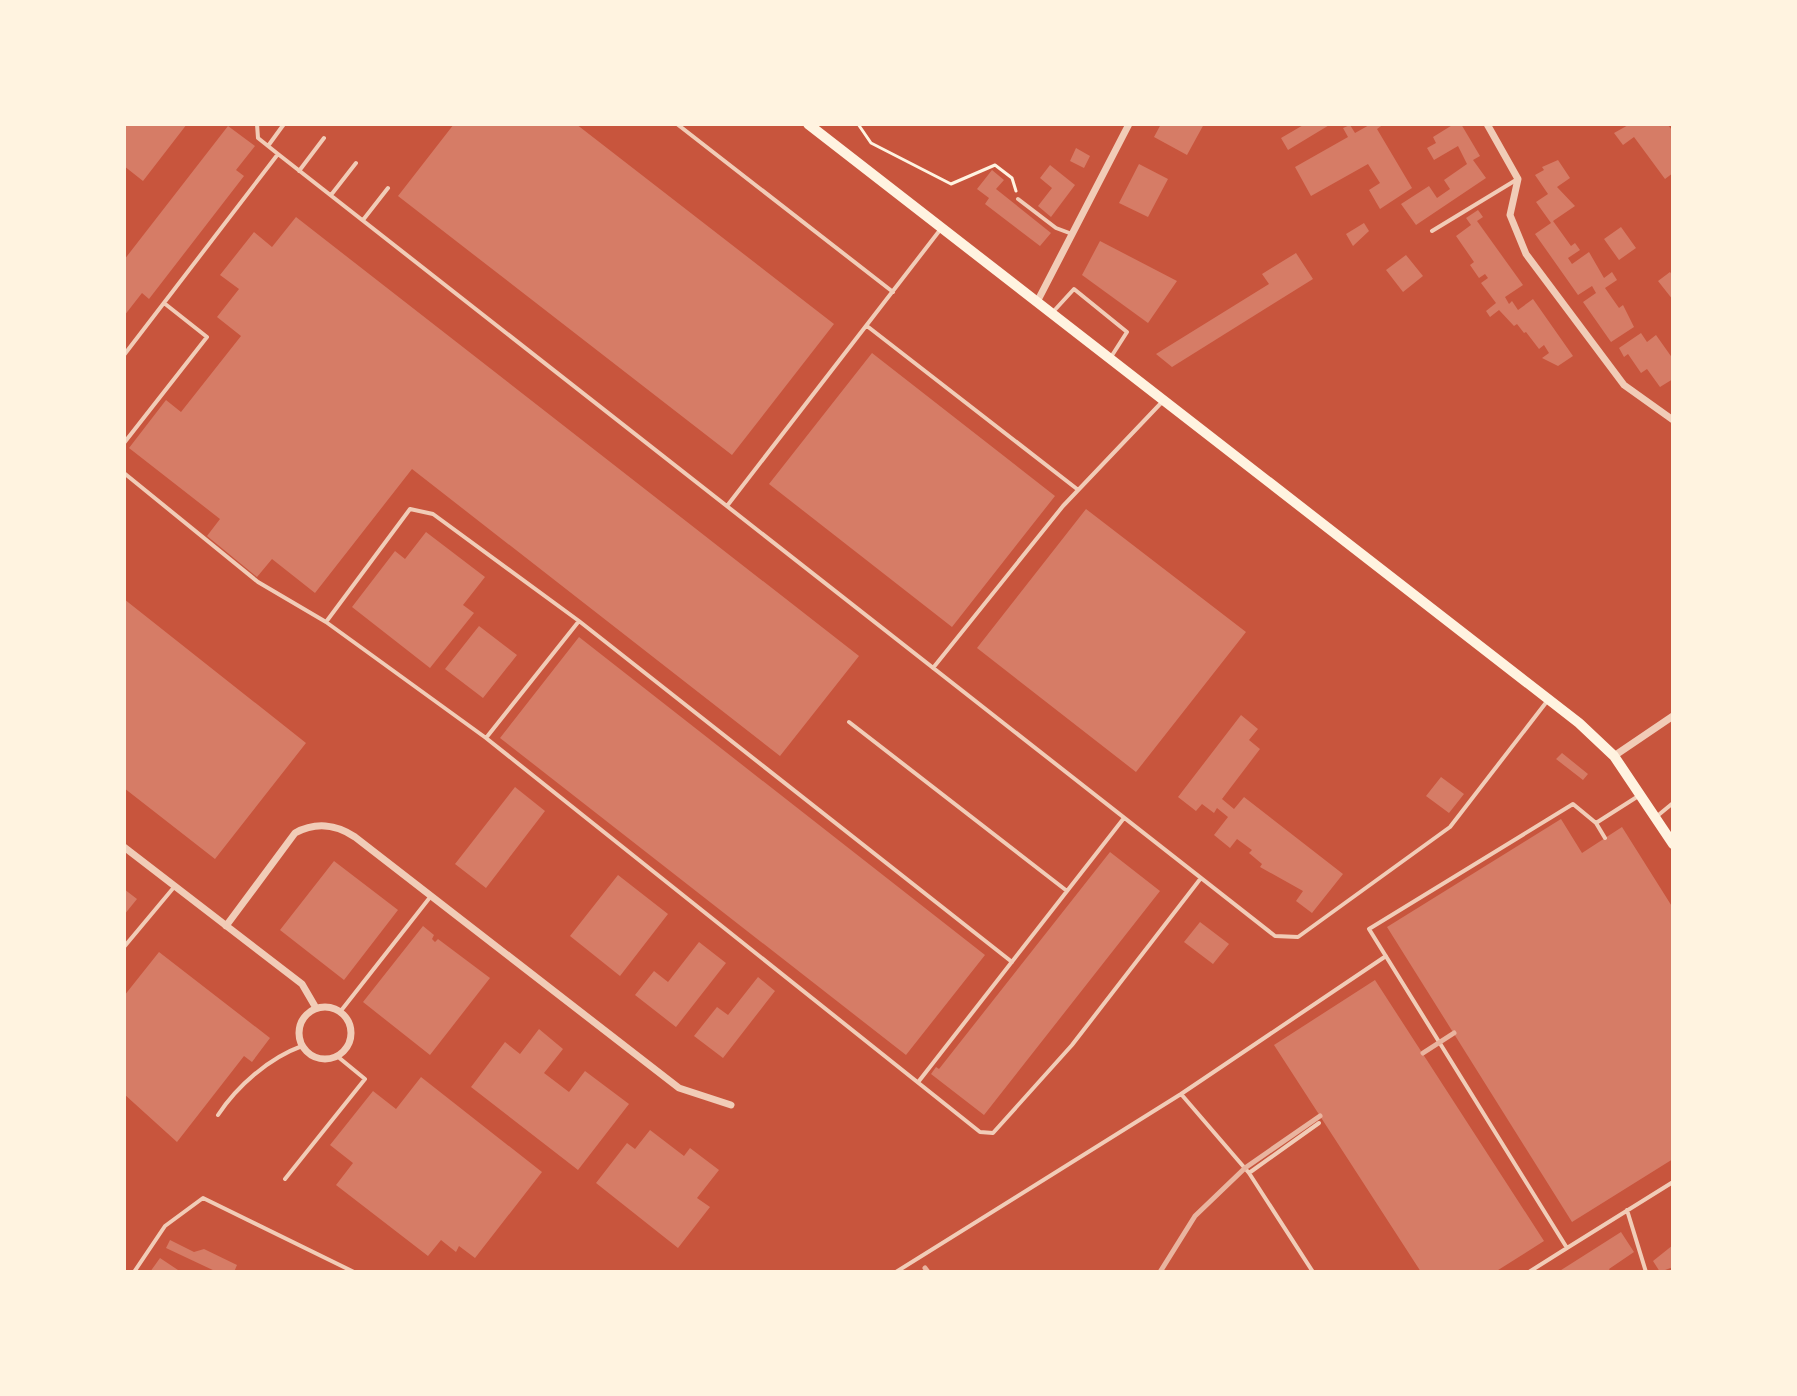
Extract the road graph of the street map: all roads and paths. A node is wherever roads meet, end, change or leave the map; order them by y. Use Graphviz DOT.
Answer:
graph roads {
  1 [pos="257,124"];
  2 [pos="284,124"];
  3 [pos="627,124"];
  4 [pos="654,124"];
  5 [pos="677,124"];
  6 [pos="808,124"];
  7 [pos="858,124"];
  8 [pos="1129,124"];
  9 [pos="1487,124"];
  10 [pos="324,138"];
  11 [pos="268,146"];
  12 [pos="278,154"];
  13 [pos="356,163"];
  14 [pos="299,171"];
  15 [pos="1518,179"];
  16 [pos="388,188"];
  17 [pos="331,195"];
  18 [pos="1018,199"];
  19 [pos="363,220"];
  20 [pos="941,228"];
  21 [pos="1432,231"];
  22 [pos="1072,234"];
  23 [pos="893,292"];
  24 [pos="1037,302"];
  25 [pos="164,303"];
  26 [pos="1052,314"];
  27 [pos="867,326"];
  28 [pos="124,355"];
  29 [pos="1110,359"];
  30 [pos="1163,400"];
  31 [pos="1673,420"];
  32 [pos="124,443"];
  33 [pos="124,473"];
  34 [pos="1078,489"];
  35 [pos="727,506"];
  36 [pos="579,621"];
  37 [pos="326,622"];
  38 [pos="933,668"];
  39 [pos="1549,699"];
  40 [pos="1673,716"];
  41 [pos="849,722"];
  42 [pos="486,738"];
  43 [pos="1614,756"];
  44 [pos="1642,794"];
  45 [pos="1673,803"];
  46 [pos="1656,817"];
  47 [pos="1124,818"];
  48 [pos="1596,823"];
  49 [pos="1605,838"];
  50 [pos="1673,844"];
  51 [pos="124,847"];
  52 [pos="1201,878"];
  53 [pos="175,886"];
  54 [pos="1067,891"];
  55 [pos="431,896"];
  56 [pos="226,926"];
  57 [pos="124,947"];
  58 [pos="1386,956"];
  59 [pos="1012,962"];
  60 [pos="316,1008"];
  61 [pos="340,1012"];
  62 [pos="302,1046"];
  63 [pos="337,1056"];
  64 [pos="919,1081"];
  65 [pos="1181,1094"];
  66 [pos="731,1105"];
  67 [pos="218,1115"];
  68 [pos="1319,1123"];
  69 [pos="1249,1173"];
  70 [pos="285,1179"];
  71 [pos="1673,1182"];
  72 [pos="1627,1210"];
  73 [pos="1567,1248"];
  74 [pos="134,1272"];
  75 [pos="354,1272"];
  76 [pos="896,1272"];
  77 [pos="1313,1272"];
  78 [pos="1529,1272"];
  79 [pos="1646,1272"];
  1 -- 11 [label="lane"];
  2 -- 11 [label="lane"];
  3 -- 4 [label="lane"];
  5 -- 23 [label="lane"];
  6 -- 20 [label="main road"];
  7 -- 18 [label="path"];
  8 -- 22 [label="street"];
  9 -- 15 [label="street"];
  10 -- 14 [label="lane"];
  11 -- 12 [label="lane"];
  12 -- 14 [label="lane"];
  12 -- 25 [label="lane"];
  13 -- 17 [label="lane"];
  14 -- 17 [label="lane"];
  15 -- 21 [label="lane"];
  15 -- 31 [label="street"];
  16 -- 19 [label="lane"];
  17 -- 19 [label="lane"];
  18 -- 22 [label="lane"];
  19 -- 35 [label="lane"];
  20 -- 23 [label="lane"];
  20 -- 24 [label="main road"];
  22 -- 24 [label="street"];
  23 -- 27 [label="lane"];
  24 -- 26 [label="main road"];
  25 -- 28 [label="lane"];
  25 -- 32 [label="lane"];
  26 -- 29 [label="main road"];
  26 -- 29 [label="lane"];
  27 -- 34 [label="lane"];
  27 -- 35 [label="lane"];
  29 -- 30 [label="main road"];
  30 -- 34 [label="lane"];
  30 -- 39 [label="main road"];
  33 -- 37 [label="lane"];
  34 -- 38 [label="lane"];
  35 -- 38 [label="lane"];
  36 -- 37 [label="lane"];
  36 -- 42 [label="lane"];
  36 -- 59 [label="lane"];
  37 -- 42 [label="lane"];
  38 -- 47 [label="lane"];
  39 -- 43 [label="main road"];
  39 -- 52 [label="lane"];
  40 -- 43 [label="street"];
  41 -- 54 [label="lane"];
  42 -- 64 [label="lane"];
  43 -- 44 [label="main road"];
  44 -- 46 [label="main road"];
  44 -- 48 [label="lane"];
  45 -- 46 [label="lane"];
  46 -- 50 [label="main road"];
  47 -- 52 [label="lane"];
  47 -- 54 [label="lane"];
  48 -- 49 [label="lane"];
  48 -- 58 [label="lane"];
  51 -- 53 [label="street"];
  52 -- 64 [label="lane"];
  53 -- 56 [label="street"];
  53 -- 57 [label="lane"];
  54 -- 59 [label="lane"];
  55 -- 56 [label="street"];
  55 -- 61 [label="lane"];
  55 -- 66 [label="street"];
  56 -- 60 [label="street"];
  58 -- 65 [label="lane"];
  58 -- 73 [label="lane"];
  59 -- 64 [label="lane"];
  60 -- 61 [label="street"];
  60 -- 62 [label="street"];
  61 -- 63 [label="street"];
  62 -- 63 [label="street"];
  62 -- 67 [label="lane"];
  63 -- 70 [label="lane"];
  65 -- 69 [label="lane"];
  65 -- 76 [label="lane"];
  68 -- 69 [label="lane"];
  69 -- 77 [label="lane"];
  71 -- 72 [label="lane"];
  72 -- 73 [label="lane"];
  72 -- 79 [label="lane"];
  73 -- 78 [label="lane"];
  74 -- 75 [label="lane"];
}
